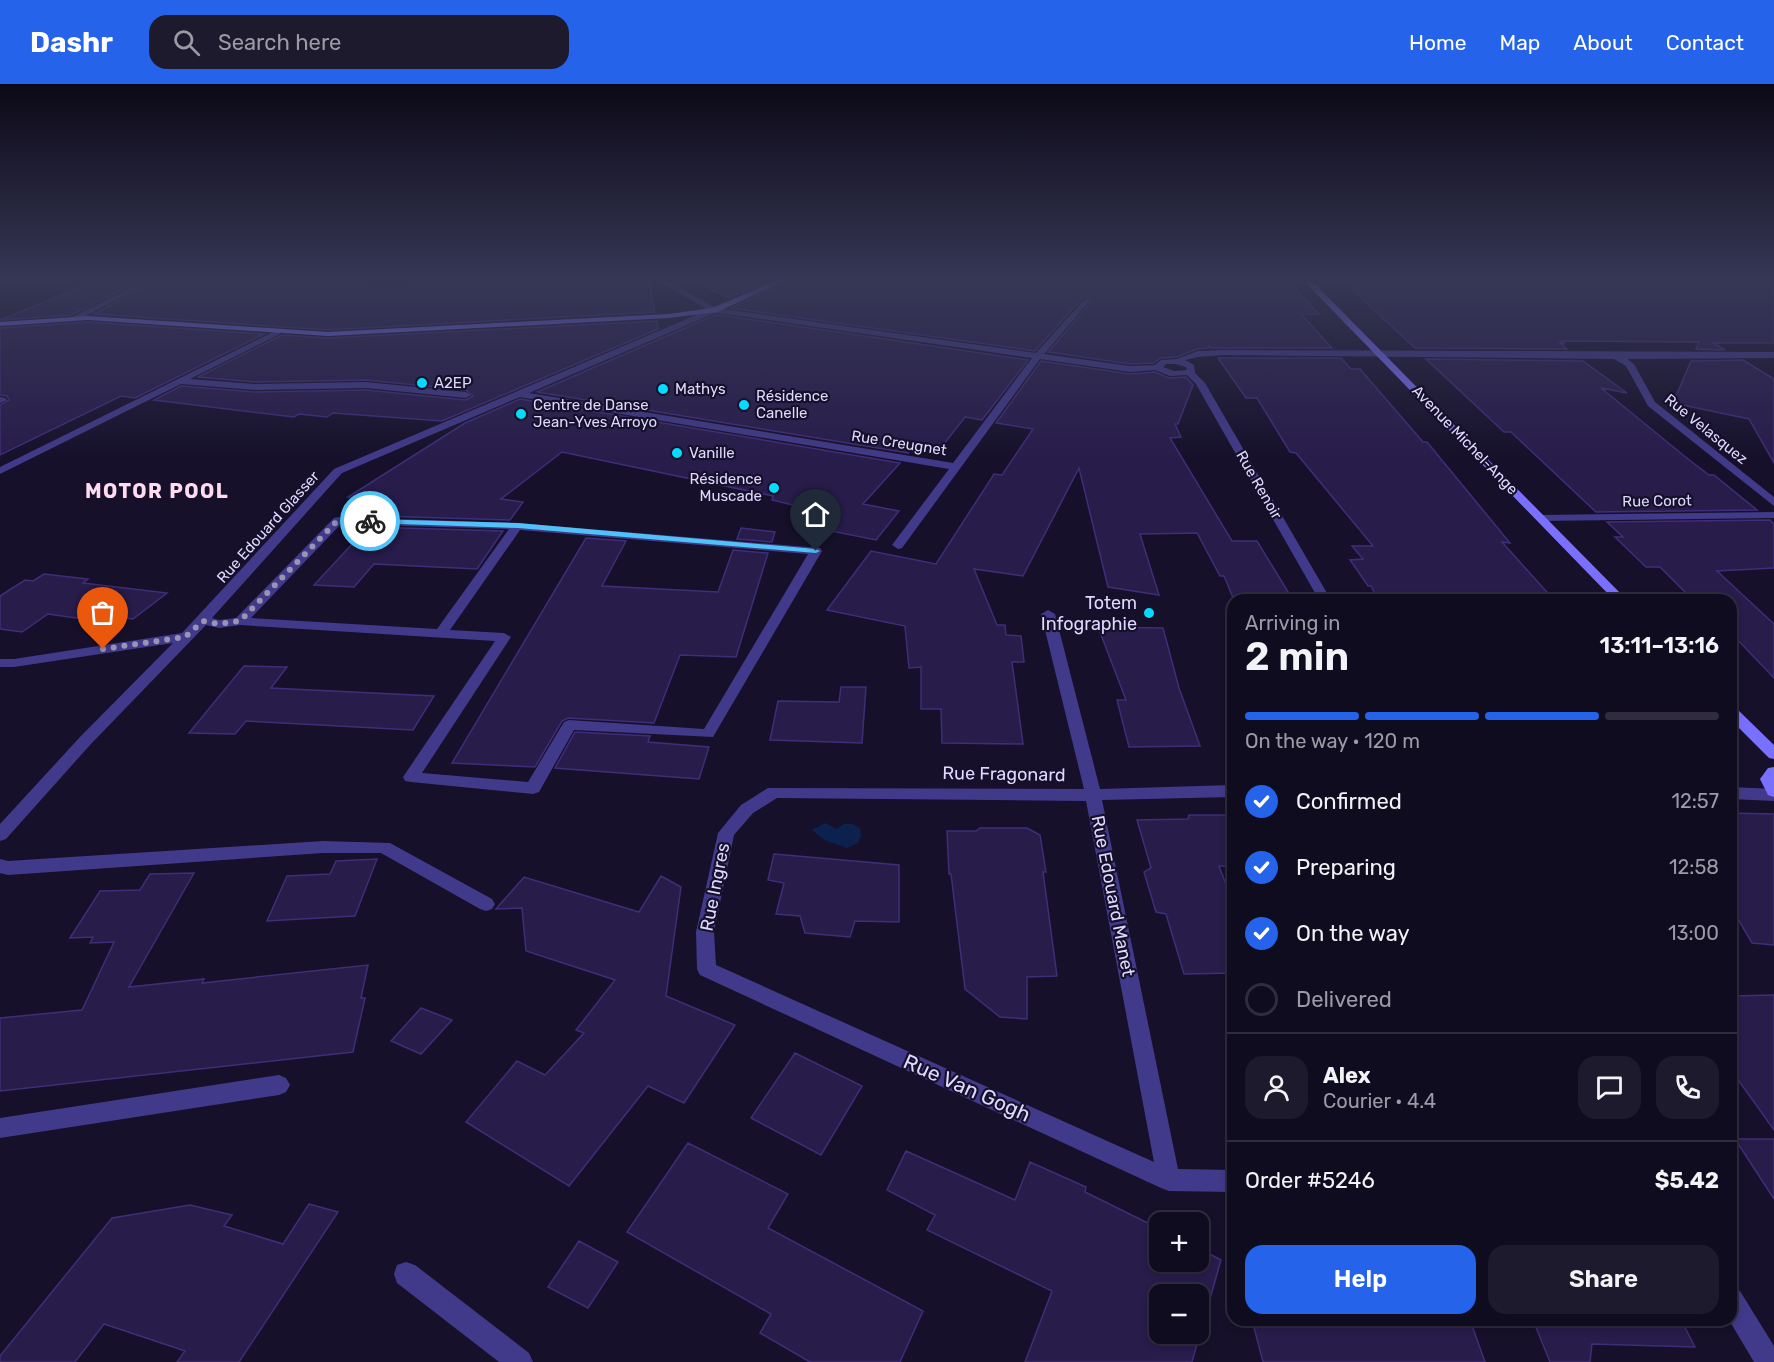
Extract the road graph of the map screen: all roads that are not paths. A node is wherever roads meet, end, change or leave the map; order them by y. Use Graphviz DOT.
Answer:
graph roads {
  1 [pos="261,341"];
  2 [pos="643,341"];
  3 [pos="930,341"];
  4 [pos="1051,341"];
  5 [pos="1368,341"];
  6 [pos="1380,353"];
  7 [pos="1774,355"];
  8 [pos="1038,356"];
  9 [pos="1616,356"];
  10 [pos="1181,362"];
  11 [pos="1158,367"];
  12 [pos="1190,373"];
  13 [pos="182,381"];
  14 [pos="519,394"];
  15 [pos="466,395"];
  16 [pos="955,467"];
  17 [pos="0,471"];
  18 [pos="1774,503"];
  19 [pos="1774,515"];
  20 [pos="1540,518"];
  21 [pos="518,526"];
  22 [pos="898,545"];
  23 [pos="1322,594"];
  24 [pos="1615,594"];
  25 [pos="1048,614"];
  26 [pos="203,621"];
  27 [pos="240,621"];
  28 [pos="441,633"];
  29 [pos="185,637"];
  30 [pos="0,663"];
  31 [pos="1737,717"];
  32 [pos="1774,754"];
  33 [pos="1774,772"];
  34 [pos="1227,791"];
  35 [pos="774,792"];
  36 [pos="1737,793"];
  37 [pos="1774,793"];
  38 [pos="1093,795"];
  39 [pos="0,835"];
  40 [pos="0,866"];
  41 [pos="486,904"];
  42 [pos="707,969"];
  43 [pos="279,1085"];
  44 [pos="0,1128"];
  45 [pos="1169,1179"];
  46 [pos="1227,1181"];
  47 [pos="406,1274"];
  48 [pos="1737,1310"];
  49 [pos="520,1362"];
  50 [pos="1769,1362"];
  1 -- 13 [label="street"];
  2 -- 14 [label="street, Rue Edouard Glasser"];
  3 -- 8 [label="street"];
  4 -- 8 [label="street"];
  5 -- 6 [label="main road, Avenue Michel-Ange"];
  6 -- 9 [label="street"];
  6 -- 10 [label="street"];
  6 -- 20 [label="main road, Avenue Michel-Ange"];
  7 -- 9 [label="street"];
  8 -- 11 [label="street"];
  8 -- 16 [label="street"];
  9 -- 18 [label="street, Rue Velasquez"];
  10 -- 11 [label="street"];
  10 -- 12 [label="street, Rue Renoir"];
  11 -- 12 [label="street"];
  12 -- 23 [label="street, Rue Renoir"];
  13 -- 15 [label="street"];
  13 -- 17 [label="street"];
  14 -- 16 [label="street, Rue Creugnet"];
  14 -- 26 [label="street, Rue Edouard Glasser"];
  16 -- 22 [label="street"];
  19 -- 20 [label="street, Rue Corot"];
  20 -- 24 [label="main road, Avenue Michel-Ange"];
  21 -- 27 [label="street"];
  21 -- 28 [label="street"];
  21 -- 28 [label="street"];
  25 -- 38 [label="street, Rue Edouard Manet"];
  26 -- 27 [label="street"];
  26 -- 29 [label="street, Rue Edouard Glasser"];
  27 -- 28 [label="street"];
  29 -- 30 [label="street"];
  29 -- 39 [label="street, Rue Edouard Glasser"];
  31 -- 32 [label="main road"];
  33 -- 37 [label="main road"];
  34 -- 38 [label="street, Rue Fragonard"];
  35 -- 38 [label="street, Rue Fragonard"];
  35 -- 42 [label="street, Rue Ingres"];
  36 -- 37 [label="street"];
  38 -- 45 [label="street, Rue Edouard Manet"];
  40 -- 41 [label="street"];
  42 -- 45 [label="street, Rue Van Gogh"];
  43 -- 44 [label="street"];
  45 -- 46 [label="street, Rue Van Gogh"];
  47 -- 49 [label="street"];
  48 -- 50 [label="street"];
}
